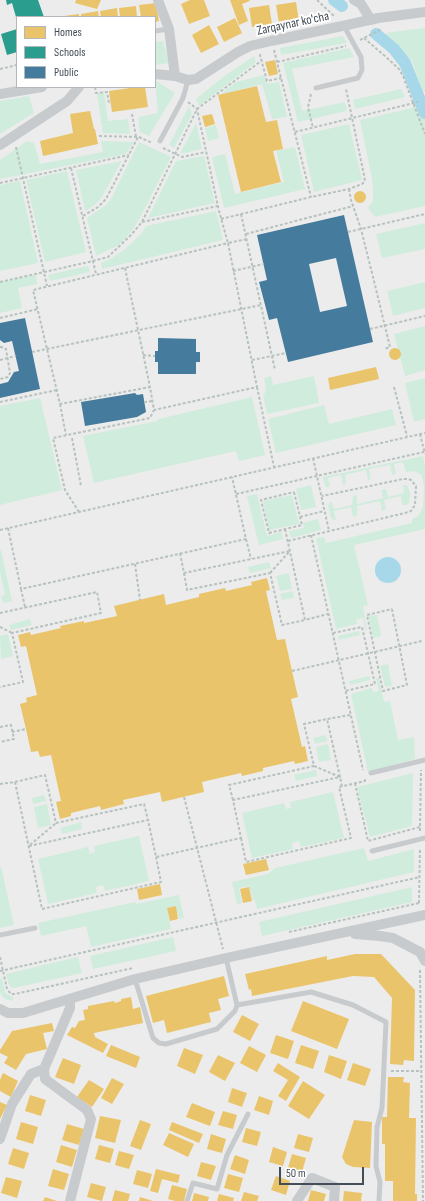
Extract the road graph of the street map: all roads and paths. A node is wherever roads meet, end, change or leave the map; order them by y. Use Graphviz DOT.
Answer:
graph roads {
  1 [pos="158,0"];
  2 [pos="317,0"];
  3 [pos="354,0"];
  4 [pos="425,12"];
  5 [pos="368,20"];
  6 [pos="346,26"];
  7 [pos="169,29"];
  8 [pos="381,29"];
  9 [pos="156,31"];
  10 [pos="364,38"];
  11 [pos="271,41"];
  12 [pos="354,44"];
  13 [pos="275,52"];
  14 [pos="261,61"];
  15 [pos="278,62"];
  16 [pos="16,65"];
  17 [pos="0,69"];
  18 [pos="156,74"];
  19 [pos="176,76"];
  20 [pos="282,78"];
  21 [pos="188,80"];
  22 [pos="345,82"];
  23 [pos="36,88"];
  24 [pos="79,88"];
  25 [pos="95,88"];
  26 [pos="316,88"];
  27 [pos="0,94"];
  28 [pos="418,102"];
  29 [pos="111,103"];
  30 [pos="414,104"];
  31 [pos="197,109"];
  32 [pos="132,114"];
  33 [pos="352,118"];
  34 [pos="313,128"];
  35 [pos="295,132"];
  36 [pos="425,134"];
  37 [pos="14,136"];
  38 [pos="99,136"];
  39 [pos="137,136"];
  40 [pos="160,141"];
  41 [pos="0,145"];
  42 [pos="206,152"];
  43 [pos="174,154"];
  44 [pos="129,155"];
  45 [pos="71,168"];
  46 [pos="23,178"];
  47 [pos="0,183"];
  48 [pos="350,189"];
  49 [pos="311,196"];
  50 [pos="218,206"];
  51 [pos="353,206"];
  52 [pos="241,214"];
  53 [pos="425,214"];
  54 [pos="83,216"];
  55 [pos="221,219"];
  56 [pos="142,222"];
  57 [pos="361,229"];
  58 [pos="348,232"];
  59 [pos="246,234"];
  60 [pos="247,239"];
  61 [pos="228,243"];
  62 [pos="93,261"];
  63 [pos="264,264"];
  64 [pos="253,267"];
  65 [pos="125,268"];
  66 [pos="233,271"];
  67 [pos="44,272"];
  68 [pos="96,274"];
  69 [pos="0,282"];
  70 [pos="48,286"];
  71 [pos="261,305"];
  72 [pos="38,309"];
  73 [pos="241,310"];
  74 [pos="425,316"];
  75 [pos="0,318"];
  76 [pos="385,326"];
  77 [pos="370,329"];
  78 [pos="138,331"];
  79 [pos="0,347"];
  80 [pos="47,349"];
  81 [pos="384,349"];
  82 [pos="32,352"];
  83 [pos="286,353"];
  84 [pos="16,356"];
  85 [pos="143,356"];
  86 [pos="155,356"];
  87 [pos="272,356"];
  88 [pos="8,358"];
  89 [pos="0,360"];
  90 [pos="252,360"];
  91 [pos="276,370"];
  92 [pos="0,379"];
  93 [pos="150,386"];
  94 [pos="257,387"];
  95 [pos="394,387"];
  96 [pos="57,390"];
  97 [pos="152,401"];
  98 [pos="0,402"];
  99 [pos="144,402"];
  100 [pos="60,404"];
  101 [pos="154,410"];
  102 [pos="425,433"];
  103 [pos="420,434"];
  104 [pos="66,435"];
  105 [pos="408,437"];
  106 [pos="72,438"];
  107 [pos="425,453"];
  108 [pos="313,458"];
  109 [pos="274,467"];
  110 [pos="317,476"];
  111 [pos="232,477"];
  112 [pos="81,486"];
  113 [pos="236,494"];
  114 [pos="322,496"];
  115 [pos="325,511"];
  116 [pos="79,512"];
  117 [pos="300,517"];
  118 [pos="8,528"];
  119 [pos="285,529"];
  120 [pos="0,530"];
  121 [pos="329,531"];
  122 [pos="311,535"];
  123 [pos="246,539"];
  124 [pos="288,541"];
  125 [pos="290,551"];
  126 [pos="180,554"];
  127 [pos="251,559"];
  128 [pos="135,564"];
  129 [pos="184,573"];
  130 [pos="270,573"];
  131 [pos="21,589"];
  132 [pos="140,600"];
  133 [pos="25,607"];
  134 [pos="0,613"];
  135 [pos="328,614"];
  136 [pos="305,620"];
  137 [pos="0,627"];
  138 [pos="12,632"];
  139 [pos="333,633"];
  140 [pos="422,641"];
  141 [pos="399,646"];
  142 [pos="375,652"];
  143 [pos="368,653"];
  144 [pos="338,660"];
  145 [pos="292,671"];
  146 [pos="0,687"];
  147 [pos="345,691"];
  148 [pos="350,715"];
  149 [pos="327,719"];
  150 [pos="0,727"];
  151 [pos="26,729"];
  152 [pos="12,732"];
  153 [pos="0,742"];
  154 [pos="425,760"];
  155 [pos="314,766"];
  156 [pos="371,773"];
  157 [pos="340,777"];
  158 [pos="15,782"];
  159 [pos="355,783"];
  160 [pos="0,784"];
  161 [pos="342,787"];
  162 [pos="184,797"];
  163 [pos="233,800"];
  164 [pos="148,820"];
  165 [pos="56,823"];
  166 [pos="420,827"];
  167 [pos="240,838"];
  168 [pos="425,838"];
  169 [pos="29,846"];
  170 [pos="198,848"];
  171 [pos="372,851"];
  172 [pos="156,857"];
  173 [pos="420,877"];
  174 [pos="419,903"];
  175 [pos="425,915"];
  176 [pos="216,922"];
  177 [pos="35,928"];
  178 [pos="283,934"];
  179 [pos="341,934"];
  180 [pos="0,935"];
  181 [pos="422,956"];
  182 [pos="0,957"];
  183 [pos="226,958"];
  184 [pos="138,966"];
  185 [pos="1,970"];
  186 [pos="134,979"];
  187 [pos="70,999"];
  188 [pos="237,1005"];
  189 [pos="0,1009"];
  190 [pos="44,1069"];
  191 [pos="384,1070"];
  192 [pos="421,1071"];
  193 [pos="248,1114"];
  194 [pos="0,1139"];
  195 [pos="70,1201"];
  196 [pos="187,1201"];
  197 [pos="297,1201"];
  198 [pos="334,1201"];
  199 [pos="379,1201"];
  200 [pos="423,1201"];
  1 -- 7 [label="street"];
  2 -- 6 [label="path"];
  3 -- 5 [label="street"];
  4 -- 5 [label="street, Zarqaynar ko'cha"];
  5 -- 6 [label="street, Zarqaynar ko'cha"];
  6 -- 11 [label="street, Zarqaynar ko'cha"];
  6 -- 12 [label="lane"];
  7 -- 9 [label="lane"];
  7 -- 19 [label="street"];
  8 -- 10 [label="path"];
  10 -- 12 [label="path"];
  10 -- 30 [label="path"];
  11 -- 13 [label="path"];
  11 -- 21 [label="street, Zarqaynar ko'cha"];
  12 -- 15 [label="path"];
  12 -- 22 [label="lane"];
  13 -- 14 [label="path"];
  13 -- 15 [label="path"];
  14 -- 20 [label="path"];
  14 -- 31 [label="path"];
  15 -- 20 [label="path"];
  16 -- 17 [label="path"];
  18 -- 19 [label="street"];
  19 -- 21 [label="street"];
  20 -- 35 [label="path"];
  21 -- 40 [label="lane"];
  22 -- 26 [label="lane"];
  22 -- 33 [label="path"];
  23 -- 27 [label="street"];
  24 -- 37 [label="street"];
  25 -- 29 [label="path"];
  26 -- 34 [label="path"];
  28 -- 30 [label="path"];
  30 -- 33 [label="path"];
  30 -- 36 [label="path"];
  31 -- 42 [label="path"];
  31 -- 43 [label="path"];
  32 -- 39 [label="path"];
  33 -- 34 [label="path"];
  33 -- 48 [label="path"];
  34 -- 35 [label="path"];
  35 -- 49 [label="path"];
  37 -- 41 [label="street"];
  37 -- 46 [label="path"];
  38 -- 39 [label="path"];
  39 -- 43 [label="path"];
  39 -- 44 [label="path"];
  42 -- 43 [label="path"];
  42 -- 50 [label="path"];
  43 -- 56 [label="path"];
  44 -- 45 [label="path"];
  44 -- 54 [label="path"];
  45 -- 46 [label="path"];
  45 -- 54 [label="path"];
  46 -- 47 [label="path"];
  46 -- 67 [label="path"];
  48 -- 49 [label="path"];
  48 -- 51 [label="path"];
  49 -- 52 [label="path"];
  50 -- 55 [label="path"];
  50 -- 56 [label="path"];
  51 -- 57 [label="path"];
  51 -- 59 [label="path"];
  52 -- 55 [label="path"];
  52 -- 59 [label="path"];
  53 -- 57 [label="path"];
  54 -- 62 [label="path"];
  55 -- 61 [label="path"];
  56 -- 62 [label="path"];
  57 -- 58 [label="path"];
  57 -- 76 [label="path"];
  59 -- 60 [label="path"];
  60 -- 61 [label="path"];
  60 -- 64 [label="path"];
  61 -- 65 [label="path"];
  61 -- 66 [label="path"];
  62 -- 67 [label="path"];
  62 -- 68 [label="path"];
  63 -- 64 [label="path"];
  64 -- 66 [label="path"];
  64 -- 71 [label="path"];
  65 -- 68 [label="path"];
  65 -- 78 [label="path"];
  66 -- 73 [label="path"];
  67 -- 69 [label="path"];
  67 -- 70 [label="path"];
  68 -- 70 [label="path"];
  70 -- 72 [label="path"];
  71 -- 73 [label="path"];
  71 -- 87 [label="path"];
  72 -- 75 [label="path"];
  72 -- 80 [label="path"];
  73 -- 78 [label="path"];
  73 -- 90 [label="path"];
  74 -- 76 [label="path"];
  76 -- 77 [label="path"];
  76 -- 81 [label="path"];
  78 -- 80 [label="path"];
  78 -- 85 [label="path"];
  79 -- 88 [label="path"];
  80 -- 82 [label="path"];
  80 -- 96 [label="path"];
  83 -- 87 [label="path"];
  84 -- 88 [label="path"];
  85 -- 86 [label="path"];
  85 -- 93 [label="path"];
  87 -- 90 [label="path"];
  87 -- 91 [label="path"];
  88 -- 89 [label="path"];
  88 -- 92 [label="path"];
  90 -- 94 [label="path"];
  93 -- 97 [label="path"];
  93 -- 100 [label="path"];
  94 -- 101 [label="path"];
  94 -- 109 [label="path"];
  95 -- 105 [label="path"];
  96 -- 98 [label="path"];
  96 -- 100 [label="path"];
  97 -- 99 [label="path"];
  97 -- 101 [label="path"];
  100 -- 104 [label="path"];
  101 -- 104 [label="path"];
  102 -- 103 [label="path"];
  103 -- 105 [label="path"];
  103 -- 107 [label="path"];
  104 -- 116 [label="path"];
  105 -- 108 [label="path"];
  106 -- 112 [label="path"];
  107 -- 110 [label="path"];
  108 -- 109 [label="path"];
  108 -- 110 [label="path"];
  109 -- 111 [label="path"];
  110 -- 113 [label="path"];
  110 -- 114 [label="path"];
  111 -- 113 [label="path"];
  111 -- 116 [label="path"];
  113 -- 123 [label="path"];
  114 -- 115 [label="path"];
  114 -- 121 [label="path"];
  115 -- 117 [label="path"];
  115 -- 121 [label="path"];
  116 -- 118 [label="path"];
  117 -- 119 [label="path"];
  117 -- 119 [label="path"];
  118 -- 120 [label="path"];
  118 -- 131 [label="path"];
  119 -- 124 [label="path"];
  121 -- 122 [label="path"];
  122 -- 124 [label="path"];
  122 -- 135 [label="path"];
  123 -- 126 [label="path"];
  123 -- 127 [label="path"];
  124 -- 125 [label="path"];
  125 -- 127 [label="path"];
  125 -- 130 [label="path"];
  125 -- 136 [label="path"];
  126 -- 128 [label="path"];
  126 -- 129 [label="path"];
  127 -- 129 [label="path"];
  128 -- 131 [label="path"];
  128 -- 132 [label="path"];
  129 -- 130 [label="path"];
  130 -- 136 [label="path"];
  131 -- 133 [label="path"];
  133 -- 134 [label="path"];
  133 -- 138 [label="path"];
  135 -- 136 [label="path"];
  135 -- 139 [label="path"];
  137 -- 138 [label="path"];
  138 -- 146 [label="path"];
  139 -- 143 [label="path"];
  139 -- 144 [label="path"];
  140 -- 141 [label="path"];
  141 -- 142 [label="path"];
  141 -- 142 [label="path"];
  141 -- 142 [label="path"];
  142 -- 143 [label="path"];
  143 -- 144 [label="path"];
  143 -- 147 [label="path"];
  144 -- 145 [label="path"];
  144 -- 147 [label="path"];
  147 -- 148 [label="path"];
  148 -- 149 [label="path"];
  148 -- 159 [label="path"];
  149 -- 155 [label="path"];
  149 -- 157 [label="path"];
  150 -- 152 [label="path"];
  151 -- 152 [label="path"];
  152 -- 153 [label="path"];
  154 -- 156 [label="lane"];
  155 -- 157 [label="path"];
  155 -- 163 [label="path"];
  157 -- 161 [label="path"];
  157 -- 163 [label="path"];
  158 -- 160 [label="path"];
  158 -- 165 [label="path"];
  158 -- 169 [label="path"];
  159 -- 161 [label="path"];
  159 -- 166 [label="path"];
  161 -- 167 [label="path"];
  162 -- 170 [label="path"];
  163 -- 167 [label="path"];
  164 -- 165 [label="path"];
  164 -- 169 [label="path"];
  164 -- 172 [label="path"];
  165 -- 169 [label="path"];
  167 -- 170 [label="path"];
  168 -- 171 [label="lane"];
  169 -- 172 [label="path"];
  170 -- 172 [label="path"];
  170 -- 176 [label="path"];
  173 -- 176 [label="path"];
  174 -- 178 [label="path"];
  175 -- 179 [label="street"];
  176 -- 183 [label="path"];
  176 -- 185 [label="path"];
  177 -- 180 [label="lane"];
  179 -- 181 [label="street"];
  179 -- 183 [label="street"];
  181 -- 192 [label="path"];
  182 -- 185 [label="path"];
  183 -- 186 [label="street"];
  183 -- 188 [label="lane"];
  184 -- 185 [label="path"];
  186 -- 187 [label="street"];
  186 -- 188 [label="lane"];
  187 -- 189 [label="street"];
  187 -- 190 [label="street"];
  188 -- 191 [label="lane"];
  190 -- 194 [label="street"];
  190 -- 195 [label="street"];
  191 -- 192 [label="path"];
  191 -- 199 [label="lane"];
  192 -- 200 [label="path"];
  193 -- 196 [label="lane"];
  197 -- 198 [label="street"];
}
